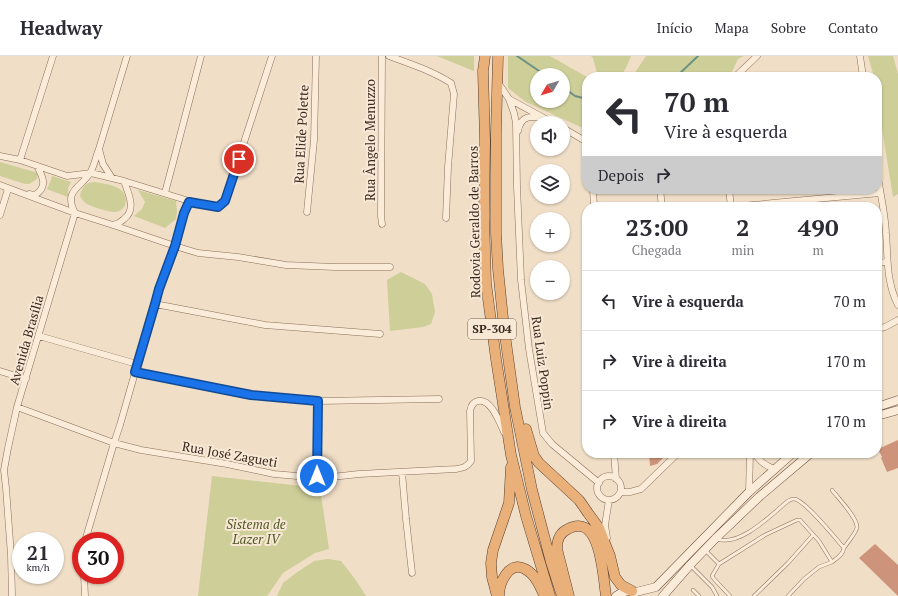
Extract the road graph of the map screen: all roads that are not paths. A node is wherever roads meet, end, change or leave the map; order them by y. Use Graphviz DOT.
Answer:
graph roads {
  1 [pos="54,56"];
  2 [pos="128,56"];
  3 [pos="202,56"];
  4 [pos="272,56"];
  5 [pos="316,56"];
  6 [pos="382,56"];
  7 [pos="389,56"];
  8 [pos="485,56"];
  9 [pos="498,56"];
  10 [pos="757,56"];
  11 [pos="860,56"];
  12 [pos="740,72"];
  13 [pos="862,72"];
  14 [pos="498,82"];
  15 [pos="509,99"];
  16 [pos="530,116"];
  17 [pos="540,116"];
  18 [pos="570,132"];
  19 [pos="582,139"];
  20 [pos="517,148"];
  21 [pos="99,149"];
  22 [pos="0,156"];
  23 [pos="20,160"];
  24 [pos="37,166"];
  25 [pos="91,173"];
  26 [pos="112,178"];
  27 [pos="124,181"];
  28 [pos="0,185"];
  29 [pos="8,189"];
  30 [pos="165,193"];
  31 [pos="869,194"];
  32 [pos="189,202"];
  33 [pos="784,202"];
  34 [pos="882,204"];
  35 [pos="307,212"];
  36 [pos="75,213"];
  37 [pos="0,215"];
  38 [pos="446,218"];
  39 [pos="382,224"];
  40 [pos="113,225"];
  41 [pos="175,246"];
  42 [pos="888,262"];
  43 [pos="882,263"];
  44 [pos="390,266"];
  45 [pos="155,304"];
  46 [pos="898,305"];
  47 [pos="898,320"];
  48 [pos="882,328"];
  49 [pos="380,334"];
  50 [pos="39,336"];
  51 [pos="507,346"];
  52 [pos="137,364"];
  53 [pos="0,371"];
  54 [pos="135,372"];
  55 [pos="26,379"];
  56 [pos="439,399"];
  57 [pos="898,400"];
  58 [pos="318,401"];
  59 [pos="882,405"];
  60 [pos="17,407"];
  61 [pos="898,410"];
  62 [pos="882,415"];
  63 [pos="509,440"];
  64 [pos="114,443"];
  65 [pos="512,455"];
  66 [pos="614,458"];
  67 [pos="673,458"];
  68 [pos="750,458"];
  69 [pos="758,458"];
  70 [pos="787,458"];
  71 [pos="805,458"];
  72 [pos="775,469"];
  73 [pos="2,470"];
  74 [pos="402,472"];
  75 [pos="317,476"];
  76 [pos="616,479"];
  77 [pos="599,483"];
  78 [pos="832,490"];
  79 [pos="621,492"];
  80 [pos="749,492"];
  81 [pos="609,500"];
  82 [pos="88,532"];
  83 [pos="814,535"];
  84 [pos="715,539"];
  85 [pos="698,543"];
  86 [pos="844,548"];
  87 [pos="705,549"];
  88 [pos="610,556"];
  89 [pos="832,562"];
  90 [pos="719,564"];
  91 [pos="690,565"];
  92 [pos="412,573"];
  93 [pos="717,582"];
  94 [pos="84,584"];
  95 [pos="712,587"];
  96 [pos="693,590"];
  97 [pos="637,593"];
  98 [pos="12,596"];
  99 [pos="85,596"];
  100 [pos="498,596"];
  101 [pos="545,596"];
  102 [pos="550,596"];
  103 [pos="562,596"];
  104 [pos="569,596"];
  105 [pos="606,596"];
  106 [pos="616,596"];
  107 [pos="663,596"];
  108 [pos="699,596"];
  109 [pos="716,596"];
  110 [pos="730,596"];
  111 [pos="754,596"];
  112 [pos="788,596"];
  1 -- 23 [label="street"];
  2 -- 21 [label="street, Avenida Brasília"];
  3 -- 30 [label="street"];
  4 -- 32 [label="street"];
  5 -- 35 [label="street, Rua Elide Polette"];
  6 -- 39 [label="street, Rua Ângelo Menuzzo"];
  7 -- 38 [label="street"];
  8 -- 63 [label="highway, Rodovia Geraldo de Barros / SP-304"];
  9 -- 14 [label="highway, Rodovia Geraldo de Barros / SP-304"];
  10 -- 12 [label="street"];
  11 -- 13 [label="street"];
  14 -- 15 [label="street"];
  14 -- 51 [label="highway, Rodovia Geraldo de Barros / SP-304"];
  15 -- 17 [label="street"];
  15 -- 20 [label="street, Rua Luiz Poppin"];
  16 -- 20 [label="street, Rua Luiz Poppin"];
  18 -- 19 [label="street"];
  20 -- 77 [label="street, Rua Luiz Poppin"];
  21 -- 25 [label="street, Avenida Brasília"];
  21 -- 26 [label="street"];
  22 -- 23 [label="street"];
  23 -- 24 [label="street"];
  24 -- 25 [label="street"];
  24 -- 29 [label="street"];
  25 -- 26 [label="street"];
  25 -- 36 [label="street, Avenida Brasília"];
  26 -- 27 [label="street"];
  27 -- 30 [label="street"];
  27 -- 40 [label="street"];
  28 -- 29 [label="street"];
  29 -- 36 [label="street"];
  29 -- 37 [label="street"];
  30 -- 32 [label="street"];
  31 -- 33 [label="street"];
  32 -- 41 [label="street"];
  34 -- 42 [label="street"];
  36 -- 40 [label="street"];
  36 -- 50 [label="street, Avenida Brasília"];
  40 -- 41 [label="street"];
  41 -- 44 [label="street"];
  41 -- 45 [label="street"];
  42 -- 43 [label="street"];
  42 -- 46 [label="street"];
  45 -- 49 [label="street"];
  45 -- 52 [label="street"];
  47 -- 48 [label="street"];
  50 -- 52 [label="street"];
  50 -- 55 [label="street, Avenida Brasília"];
  51 -- 88 [label="highway"];
  51 -- 103 [label="highway, Rodovia Geraldo de Barros / SP-304"];
  52 -- 54 [label="street"];
  53 -- 55 [label="street"];
  54 -- 58 [label="street"];
  54 -- 64 [label="street"];
  55 -- 60 [label="street, Avenida Brasília"];
  56 -- 58 [label="street"];
  57 -- 59 [label="main road"];
  58 -- 75 [label="street"];
  60 -- 64 [label="street, Rua José Zagueti"];
  60 -- 73 [label="street, Avenida Brasília"];
  61 -- 62 [label="main road"];
  63 -- 65 [label="highway, Rodovia Geraldo de Barros / SP-304"];
  63 -- 74 [label="street, Rua José Zagueti"];
  64 -- 75 [label="street, Rua José Zagueti"];
  64 -- 82 [label="street"];
  65 -- 100 [label="highway"];
  65 -- 102 [label="highway, Rodovia Geraldo de Barros / SP-304"];
  66 -- 76 [label="street"];
  67 -- 79 [label="street"];
  68 -- 80 [label="street"];
  69 -- 72 [label="street"];
  70 -- 72 [label="main road"];
  71 -- 84 [label="main road"];
  72 -- 80 [label="main road"];
  73 -- 98 [label="street, Avenida Brasília"];
  74 -- 75 [label="street, Rua José Zagueti"];
  74 -- 92 [label="street"];
  76 -- 77 [label="street"];
  76 -- 79 [label="street"];
  77 -- 81 [label="street"];
  78 -- 86 [label="lane"];
  79 -- 81 [label="street"];
  80 -- 85 [label="main road"];
  81 -- 88 [label="street"];
  83 -- 89 [label="lane"];
  83 -- 90 [label="lane"];
  83 -- 111 [label="lane"];
  84 -- 86 [label="lane"];
  84 -- 87 [label="main road"];
  85 -- 87 [label="lane"];
  85 -- 97 [label="main road"];
  86 -- 89 [label="lane"];
  87 -- 90 [label="lane"];
  87 -- 91 [label="main road"];
  88 -- 97 [label="highway"];
  89 -- 112 [label="lane"];
  90 -- 93 [label="lane"];
  91 -- 95 [label="lane"];
  91 -- 107 [label="main road"];
  93 -- 95 [label="lane"];
  93 -- 110 [label="lane"];
  94 -- 99 [label="street"];
  95 -- 109 [label="lane"];
  96 -- 108 [label="lane"];
  97 -- 106 [label="main road"];
  100 -- 101 [label="highway"];
  104 -- 105 [label="highway"];
}
